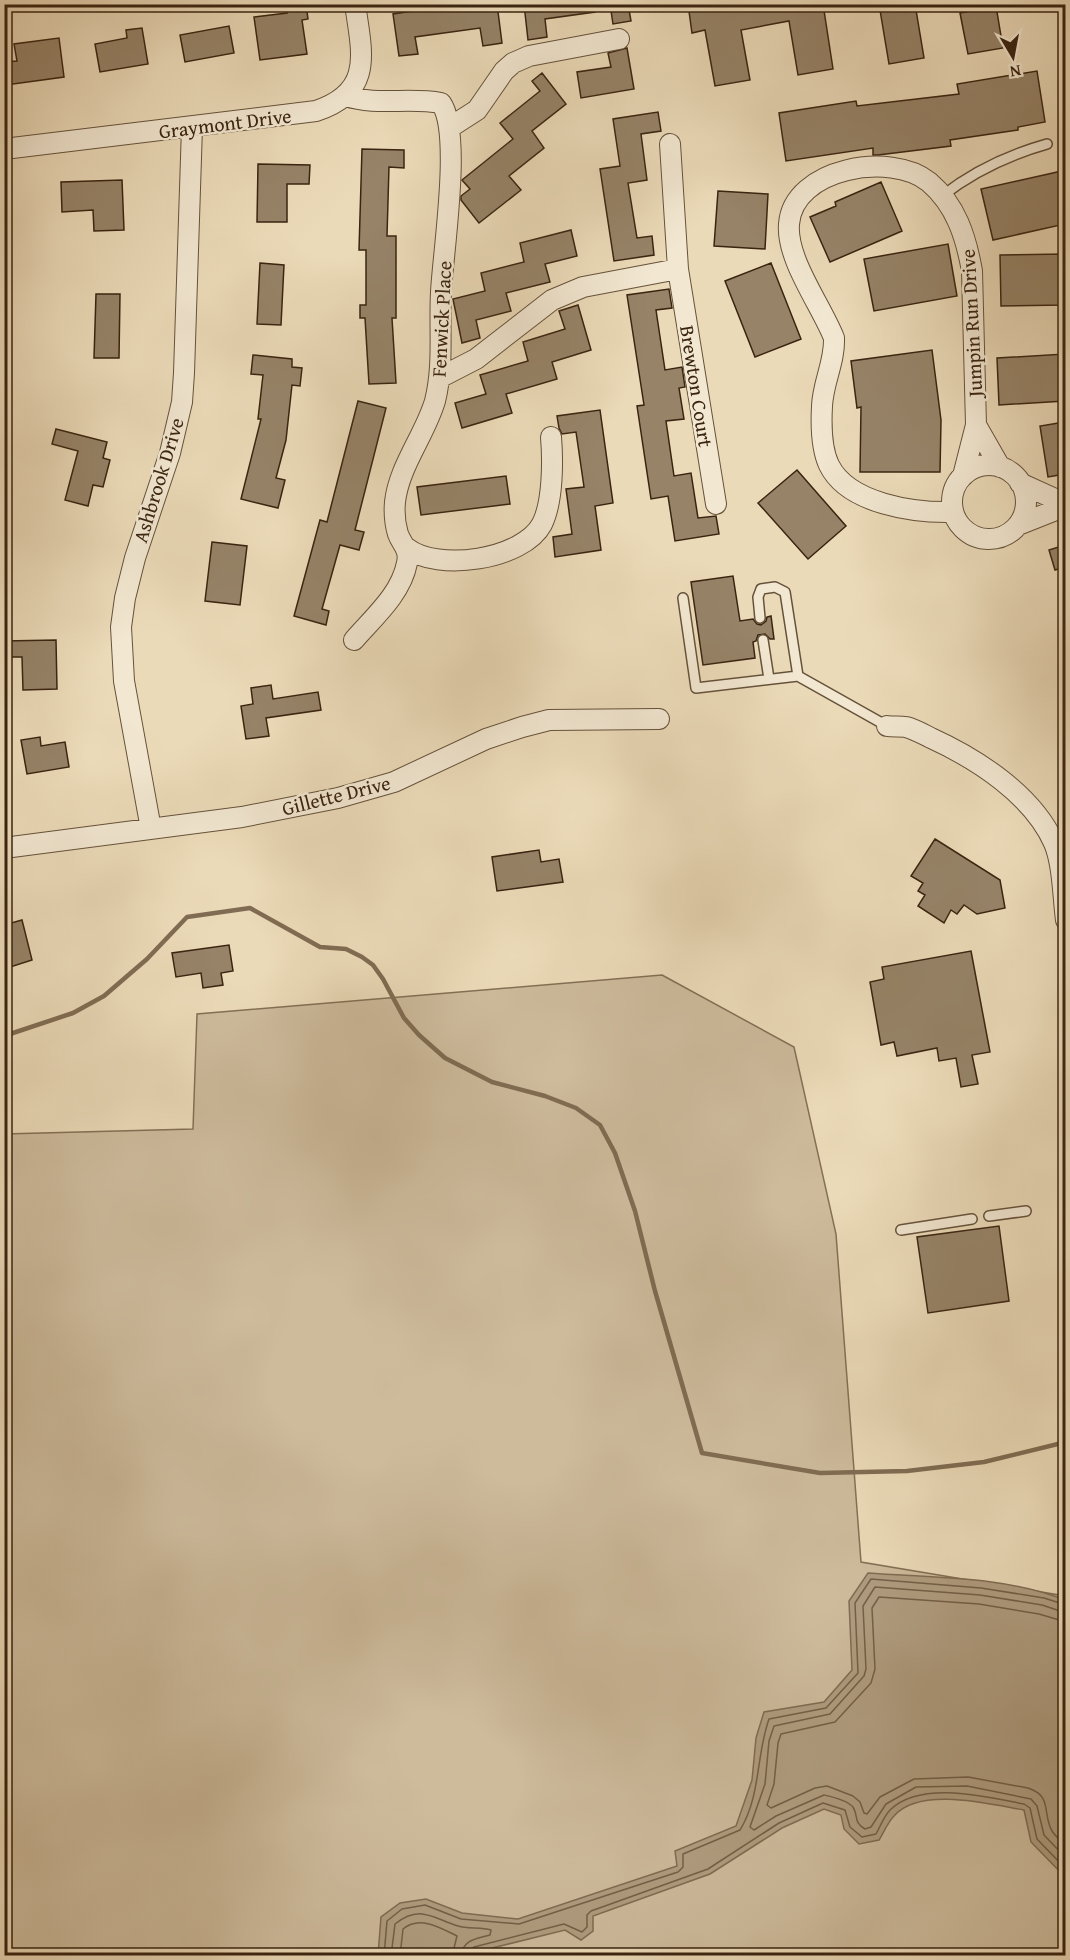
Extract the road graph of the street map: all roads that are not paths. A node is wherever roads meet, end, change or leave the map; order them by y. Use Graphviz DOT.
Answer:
graph roads {
  1 [pos="355,4"];
  2 [pos="620,39"];
  3 [pos="346,96"];
  4 [pos="192,127"];
  5 [pos="449,128"];
  6 [pos="670,144"];
  7 [pos="1047,144"];
  8 [pos="4,149"];
  9 [pos="942,196"];
  10 [pos="678,269"];
  11 [pos="439,378"];
  12 [pos="976,425"];
  13 [pos="551,437"];
  14 [pos="1000,467"];
  15 [pos="963,476"];
  16 [pos="1020,483"];
  17 [pos="716,504"];
  18 [pos="1065,505"];
  19 [pos="953,512"];
  20 [pos="1018,525"];
  21 [pos="407,548"];
  22 [pos="683,598"];
  23 [pos="760,618"];
  24 [pos="354,640"];
  25 [pos="763,640"];
  26 [pos="798,676"];
  27 [pos="769,679"];
  28 [pos="659,719"];
  29 [pos="887,726"];
  30 [pos="151,829"];
  31 [pos="1059,838"];
  32 [pos="4,848"];
  33 [pos="1065,920"];
  34 [pos="1026,1211"];
  35 [pos="989,1216"];
  36 [pos="972,1219"];
  37 [pos="901,1230"];
  1 -- 3 [label="street"];
  2 -- 5 [label="street"];
  3 -- 4 [label="street, Graymont Drive"];
  3 -- 5 [label="street, Fenwick Place"];
  4 -- 8 [label="street, Graymont Drive"];
  4 -- 30 [label="street, Ashbrook Drive"];
  5 -- 11 [label="street, Fenwick Place"];
  6 -- 10 [label="street, Brewton Court"];
  7 -- 9 [label="lane"];
  9 -- 12 [label="street, Jumpin Run Drive"];
  9 -- 19 [label="street, Jumpin Run Drive"];
  10 -- 11 [label="street"];
  10 -- 17 [label="street, Brewton Court"];
  11 -- 21 [label="street, Fenwick Place"];
  12 -- 14 [label="street, Jumpin Run Drive"];
  12 -- 15 [label="street, Jumpin Run Drive"];
  13 -- 21 [label="street"];
  14 -- 15 [label="street"];
  14 -- 16 [label="street, Jumpin Run Drive"];
  15 -- 19 [label="street, Jumpin Run Drive"];
  16 -- 18 [label="street, Jumpin Run Drive"];
  16 -- 20 [label="street"];
  18 -- 20 [label="street, Jumpin Run Drive"];
  19 -- 20 [label="street, Jumpin Run Drive"];
  21 -- 24 [label="street"];
  22 -- 27 [label="lane"];
  23 -- 26 [label="lane"];
  25 -- 27 [label="lane"];
  26 -- 27 [label="lane"];
  26 -- 29 [label="lane"];
  28 -- 30 [label="street, Gillette Drive"];
  29 -- 31 [label="street"];
  30 -- 32 [label="street, Gillette Drive"];
  31 -- 33 [label="street"];
  34 -- 35 [label="lane"];
  36 -- 37 [label="lane"];
}
